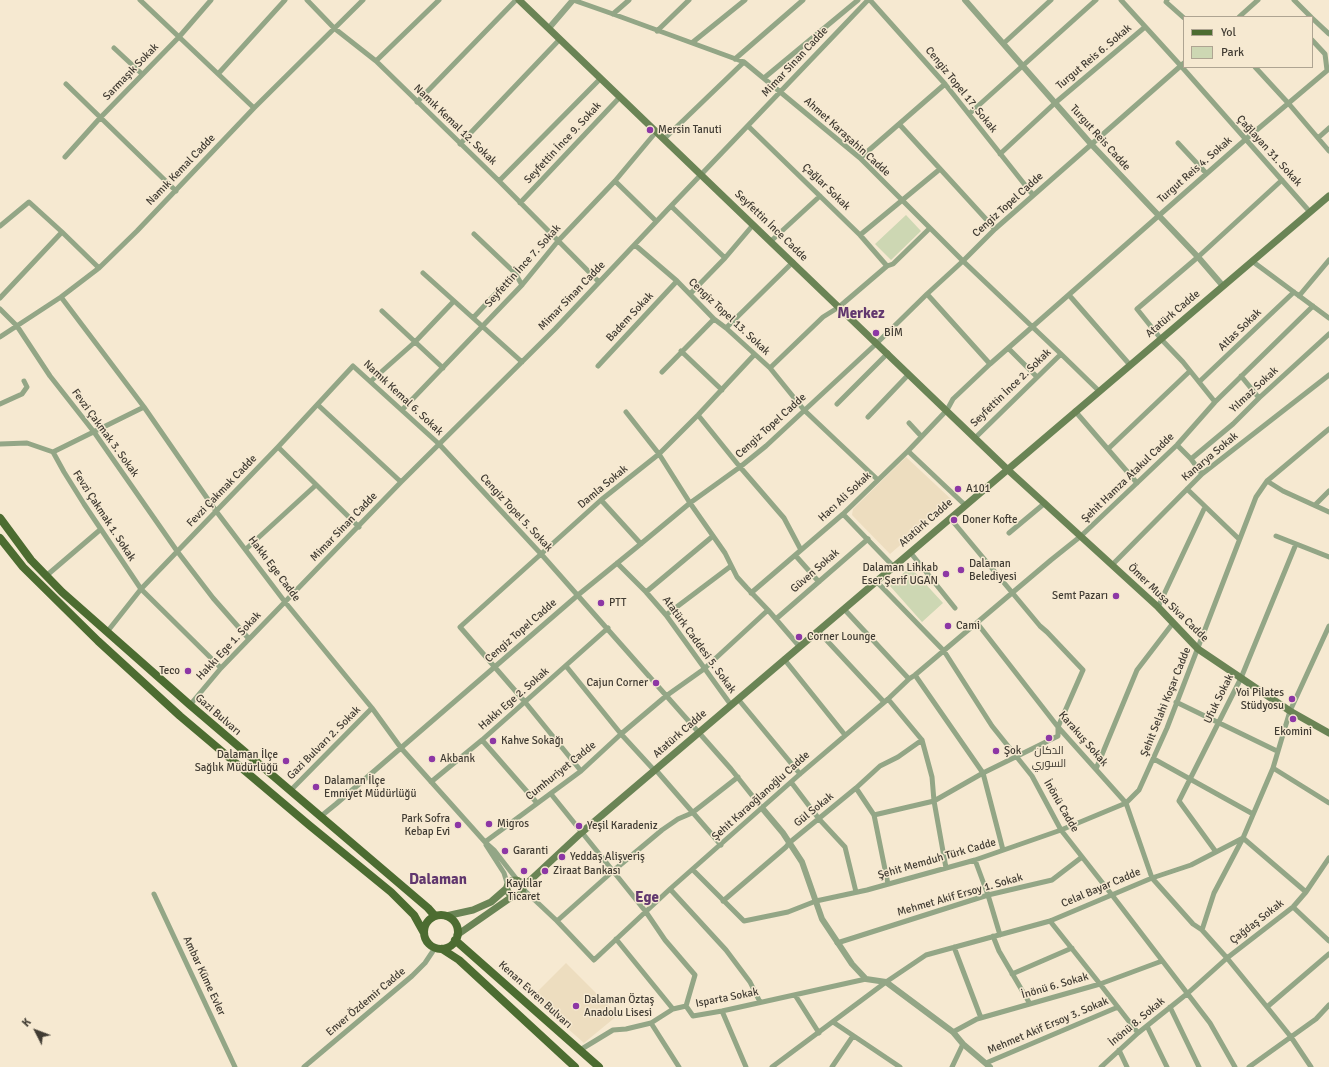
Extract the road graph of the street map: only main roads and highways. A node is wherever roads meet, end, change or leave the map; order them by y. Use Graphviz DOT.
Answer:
graph roads {
  1 [pos="519,0"];
  2 [pos="1329,196"];
  3 [pos="1008,469"];
  4 [pos="0,518"];
  5 [pos="0,538"];
  6 [pos="1329,733"];
  7 [pos="521,886"];
  8 [pos="507,887"];
  9 [pos="513,896"];
  10 [pos="435,916"];
  11 [pos="446,916"];
  12 [pos="424,934"];
  13 [pos="456,937"];
  14 [pos="439,948"];
  15 [pos="575,1067"];
  16 [pos="599,1067"];
  1 -- 3 [label="main road, Seyfettin İnce Cadde"];
  2 -- 3 [label="main road, Atatürk Cadde"];
  3 -- 6 [label="main road, Ömer Musa Siva Cadde"];
  3 -- 7 [label="main road, Atatürk Cadde"];
  4 -- 10 [label="main road, Gazi Bulvarı"];
  5 -- 12 [label="main road"];
  7 -- 8 [label="main road"];
  7 -- 9 [label="main road"];
  8 -- 9 [label="main road"];
  8 -- 11 [label="main road"];
  9 -- 13 [label="main road"];
  10 -- 11 [label="main road"];
  10 -- 12 [label="main road"];
  11 -- 13 [label="main road"];
  12 -- 14 [label="main road"];
  13 -- 14 [label="main road"];
  13 -- 16 [label="main road, Kenan Evren Bulvarı"];
  14 -- 15 [label="main road"];
}
